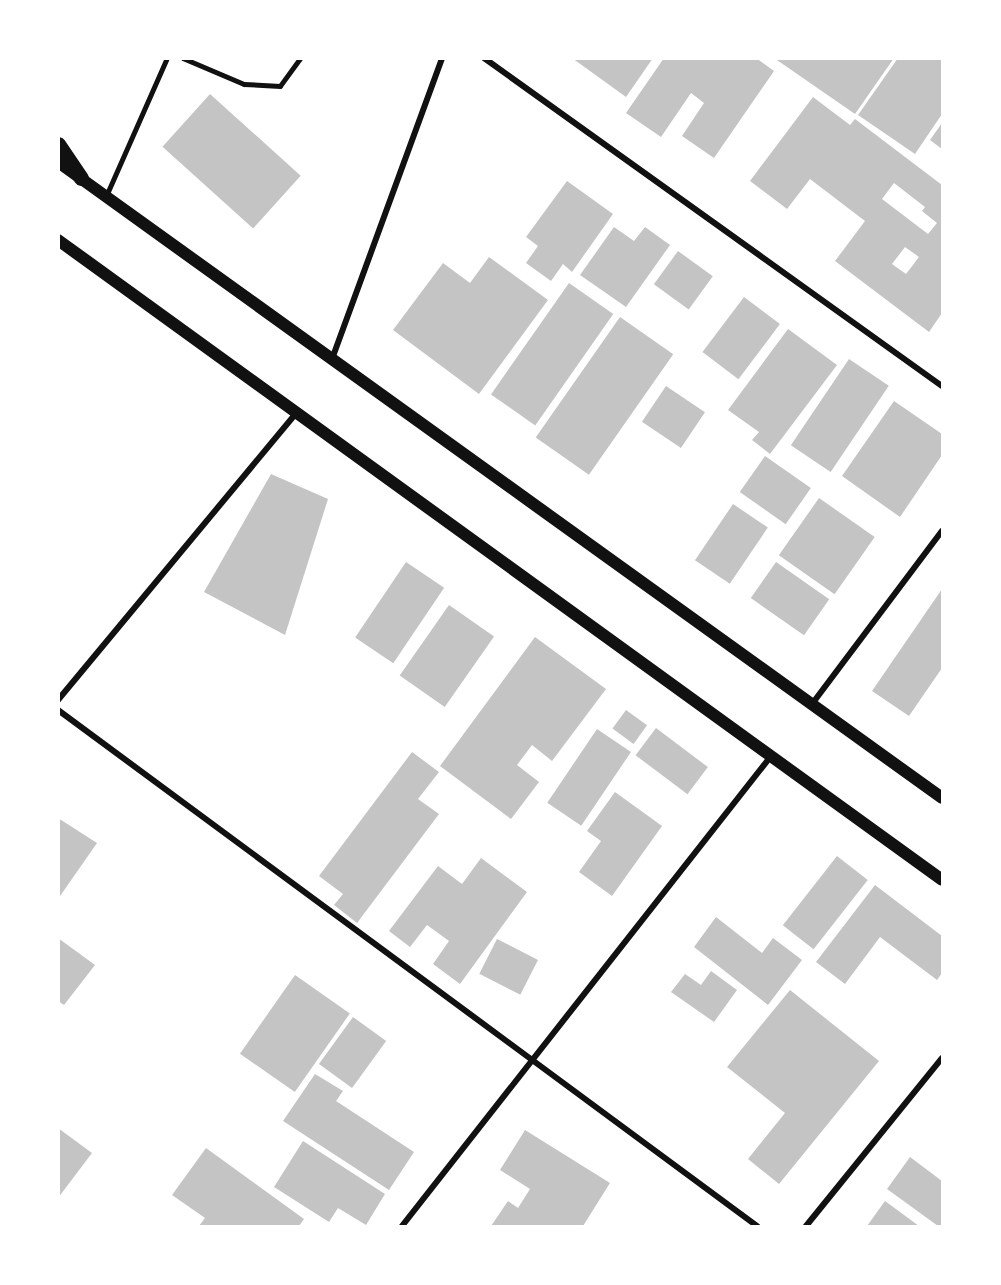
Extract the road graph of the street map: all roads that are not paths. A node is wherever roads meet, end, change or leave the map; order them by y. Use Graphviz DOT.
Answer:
graph roads {
  1 [pos="167,58"];
  2 [pos="183,58"];
  3 [pos="300,58"];
  4 [pos="442,58"];
  5 [pos="484,58"];
  6 [pos="58,144"];
  7 [pos="58,162"];
  8 [pos="81,178"];
  9 [pos="106,196"];
  10 [pos="58,240"];
  11 [pos="332,359"];
  12 [pos="942,386"];
  13 [pos="297,413"];
  14 [pos="942,531"];
  15 [pos="58,700"];
  16 [pos="813,704"];
  17 [pos="58,710"];
  18 [pos="771,756"];
  19 [pos="942,798"];
  20 [pos="942,880"];
  21 [pos="942,1058"];
  22 [pos="531,1059"];
  23 [pos="402,1227"];
  24 [pos="757,1227"];
  25 [pos="806,1227"];
  1 -- 9 [label="lane"];
  2 -- 3 [label="lane"];
  4 -- 11 [label="street"];
  5 -- 12 [label="street"];
  6 -- 8 [label="main road"];
  7 -- 8 [label="main road"];
  8 -- 9 [label="main road"];
  9 -- 11 [label="main road"];
  10 -- 13 [label="main road"];
  11 -- 16 [label="main road"];
  13 -- 15 [label="street"];
  13 -- 18 [label="main road"];
  14 -- 16 [label="street"];
  16 -- 19 [label="main road"];
  17 -- 22 [label="street"];
  18 -- 20 [label="main road"];
  18 -- 22 [label="street"];
  21 -- 25 [label="street"];
  22 -- 23 [label="street"];
  22 -- 24 [label="street"];
}
